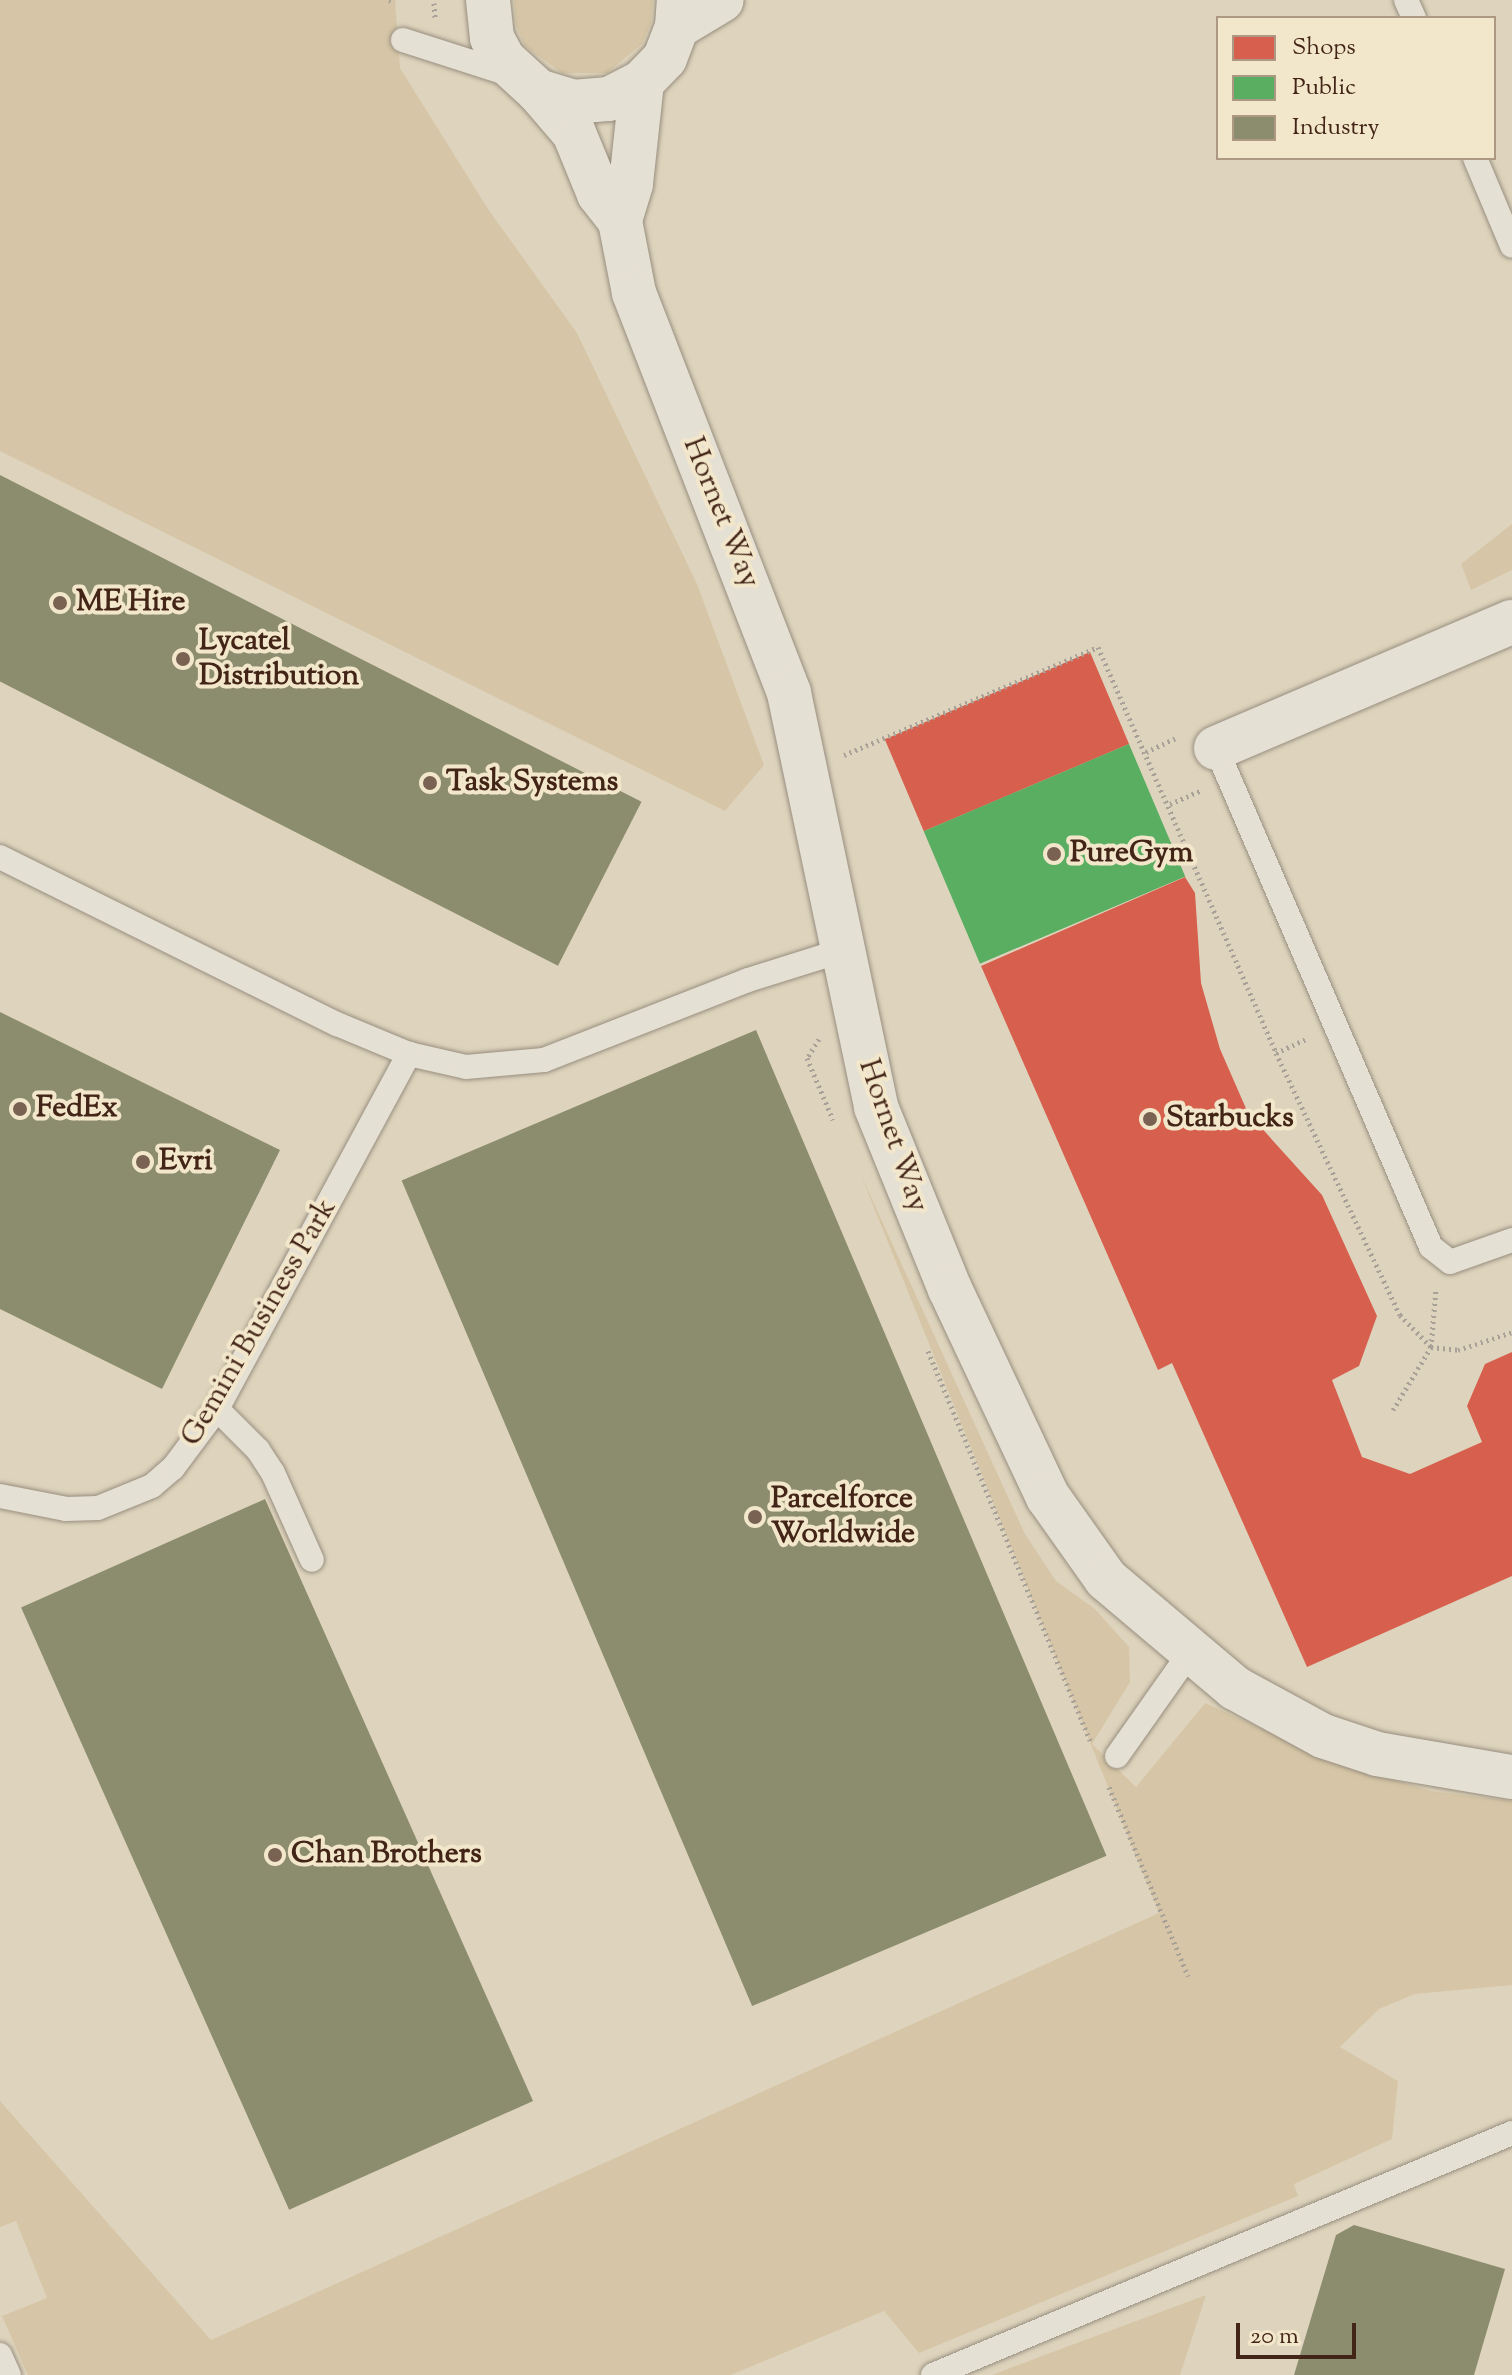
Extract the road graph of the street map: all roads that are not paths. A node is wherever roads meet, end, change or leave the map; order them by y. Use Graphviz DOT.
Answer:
graph roads {
  1 [pos="488,0"];
  2 [pos="722,0"];
  3 [pos="678,14"];
  4 [pos="403,40"];
  5 [pos="642,82"];
  6 [pos="528,84"];
  7 [pos="1476,160"];
  8 [pos="620,221"];
  9 [pos="1512,246"];
  10 [pos="1512,622"];
  11 [pos="1216,748"];
  12 [pos="0,857"];
  13 [pos="847,971"];
  14 [pos="409,1054"];
  15 [pos="1512,1240"];
  16 [pos="217,1409"];
  17 [pos="0,1496"];
  18 [pos="312,1560"];
  19 [pos="1189,1654"];
  20 [pos="1106,1762"];
  21 [pos="1512,1777"];
  22 [pos="1512,2133"];
  23 [pos="0,2355"];
  24 [pos="9,2375"];
  25 [pos="933,2375"];
  1 -- 6 [label="street, Hornet Way"];
  2 -- 3 [label="street"];
  3 -- 5 [label="street"];
  4 -- 6 [label="lane"];
  5 -- 6 [label="street"];
  5 -- 8 [label="street"];
  6 -- 8 [label="street, Hornet Way"];
  7 -- 9 [label="lane"];
  8 -- 13 [label="street, Hornet Way"];
  10 -- 11 [label="street"];
  11 -- 15 [label="lane"];
  12 -- 14 [label="lane"];
  13 -- 14 [label="lane"];
  13 -- 19 [label="street, Hornet Way"];
  14 -- 16 [label="lane, Gemini Business Park"];
  16 -- 17 [label="lane, Gemini Business Park"];
  16 -- 18 [label="lane"];
  19 -- 20 [label="lane"];
  19 -- 21 [label="street, Hornet Way"];
  22 -- 25 [label="lane"];
  23 -- 24 [label="lane"];
}
